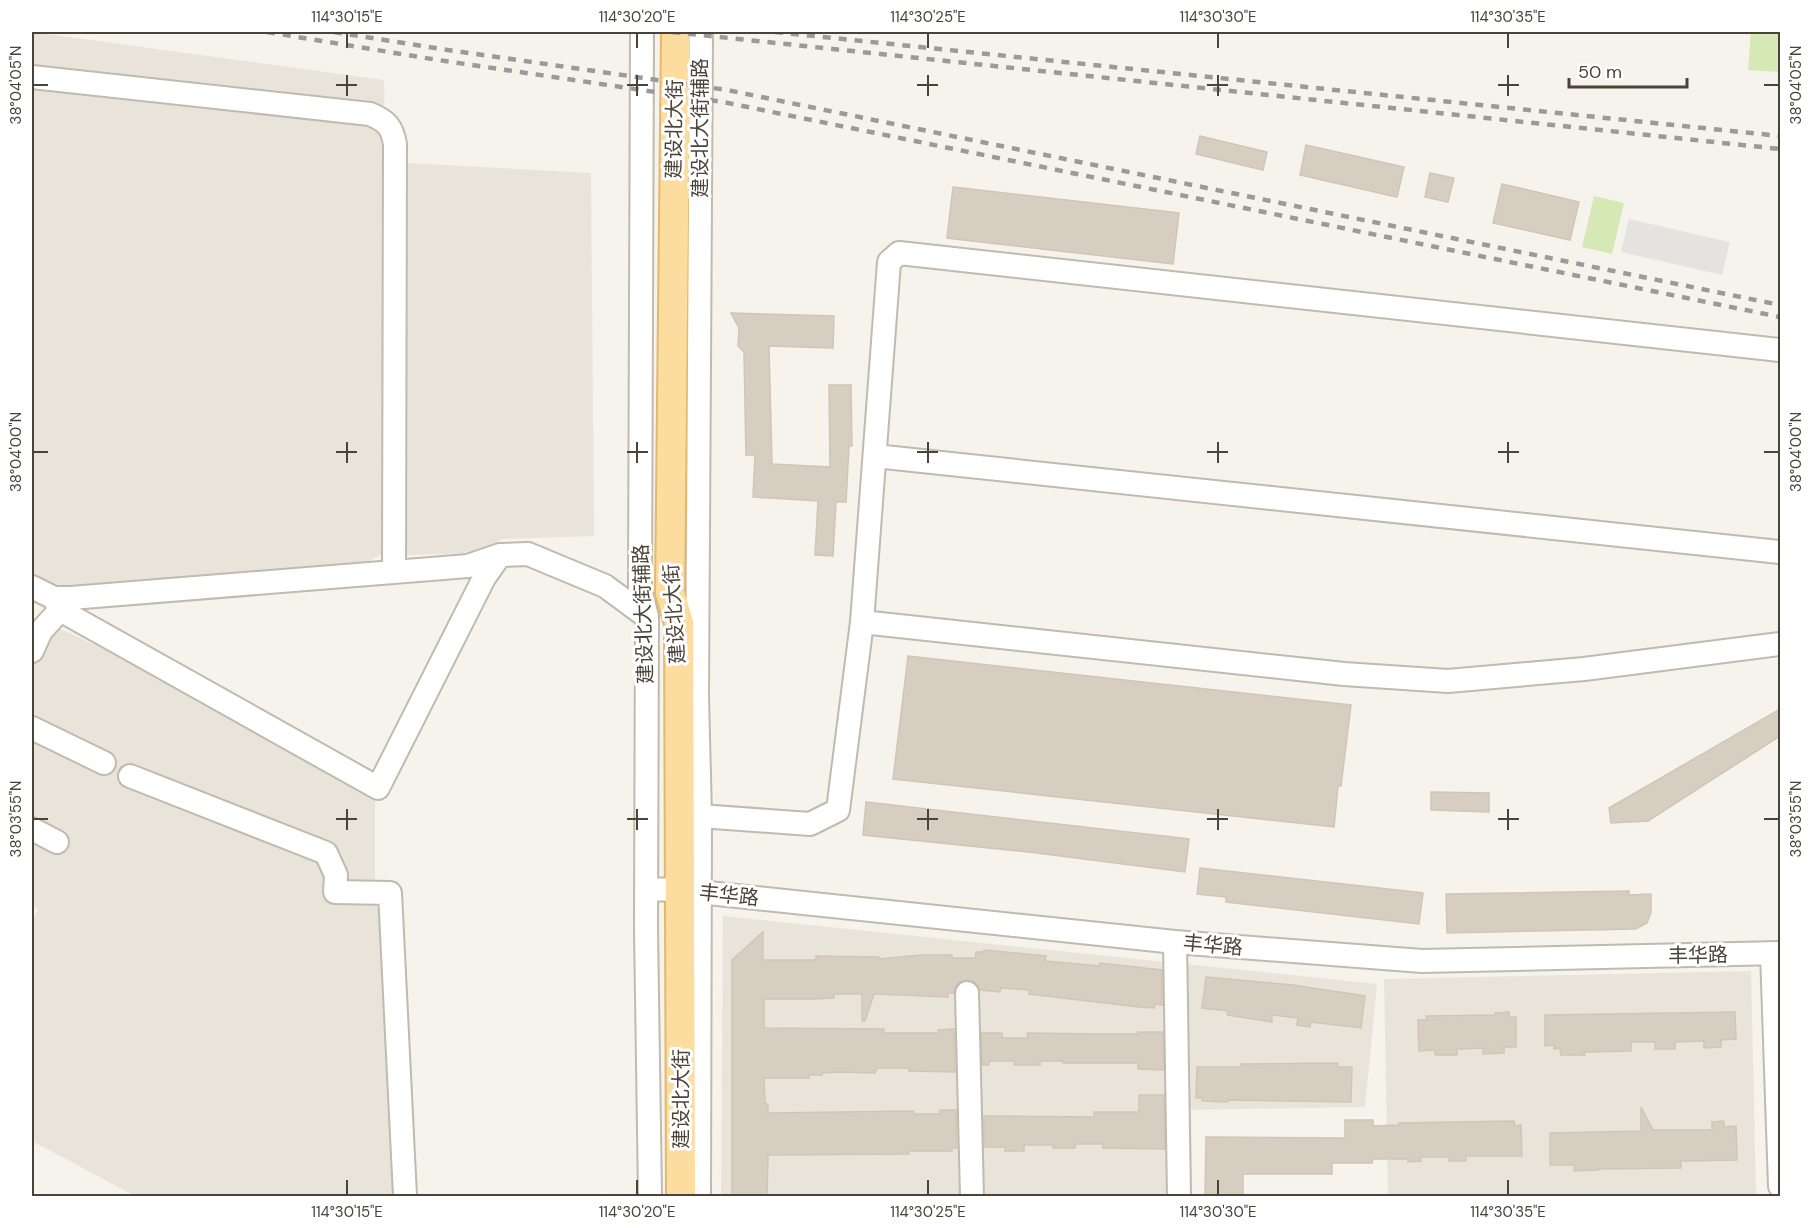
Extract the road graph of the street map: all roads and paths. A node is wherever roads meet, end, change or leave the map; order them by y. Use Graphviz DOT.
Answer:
graph roads {
  1 [pos="642,32"];
  2 [pos="676,32"];
  3 [pos="701,32"];
  4 [pos="32,77"];
  5 [pos="1780,350"];
  6 [pos="875,456"];
  7 [pos="1780,552"];
  8 [pos="500,555"];
  9 [pos="394,572"];
  10 [pos="32,587"];
  11 [pos="57,604"];
  12 [pos="646,617"];
  13 [pos="862,622"];
  14 [pos="1780,644"];
  15 [pos="32,651"];
  16 [pos="32,728"];
  17 [pos="104,763"];
  18 [pos="130,776"];
  19 [pos="700,816"];
  20 [pos="32,829"];
  21 [pos="57,842"];
  22 [pos="673,890"];
  23 [pos="1175,942"];
  24 [pos="1776,953"];
  25 [pos="967,993"];
  26 [pos="1780,1186"];
  27 [pos="405,1197"];
  28 [pos="650,1197"];
  29 [pos="667,1197"];
  30 [pos="681,1197"];
  31 [pos="699,1197"];
  32 [pos="972,1197"];
  33 [pos="1179,1197"];
  1 -- 12 [label="street, 建设北大街辅路"];
  2 -- 22 [label="main road, 建设北大街"];
  3 -- 19 [label="street, 建设北大街辅路"];
  4 -- 9 [label="street"];
  5 -- 6 [label="street"];
  6 -- 7 [label="street"];
  6 -- 13 [label="street"];
  8 -- 9 [label="street"];
  8 -- 11 [label="street"];
  8 -- 12 [label="street"];
  9 -- 11 [label="street"];
  10 -- 11 [label="street"];
  11 -- 15 [label="street"];
  12 -- 22 [label="street, 建设北大街辅路"];
  13 -- 14 [label="street"];
  13 -- 19 [label="street"];
  16 -- 17 [label="street"];
  18 -- 27 [label="street"];
  19 -- 22 [label="street, 建设北大街辅路"];
  20 -- 21 [label="street"];
  22 -- 23 [label="street, 丰华路"];
  22 -- 28 [label="street, 建设北大街辅路"];
  22 -- 29 [label="main road"];
  22 -- 30 [label="main road, 建设北大街"];
  22 -- 31 [label="street, 建设北大街辅路"];
  23 -- 24 [label="street, 丰华路"];
  23 -- 33 [label="street"];
  24 -- 26 [label="street"];
  25 -- 32 [label="street"];
}
